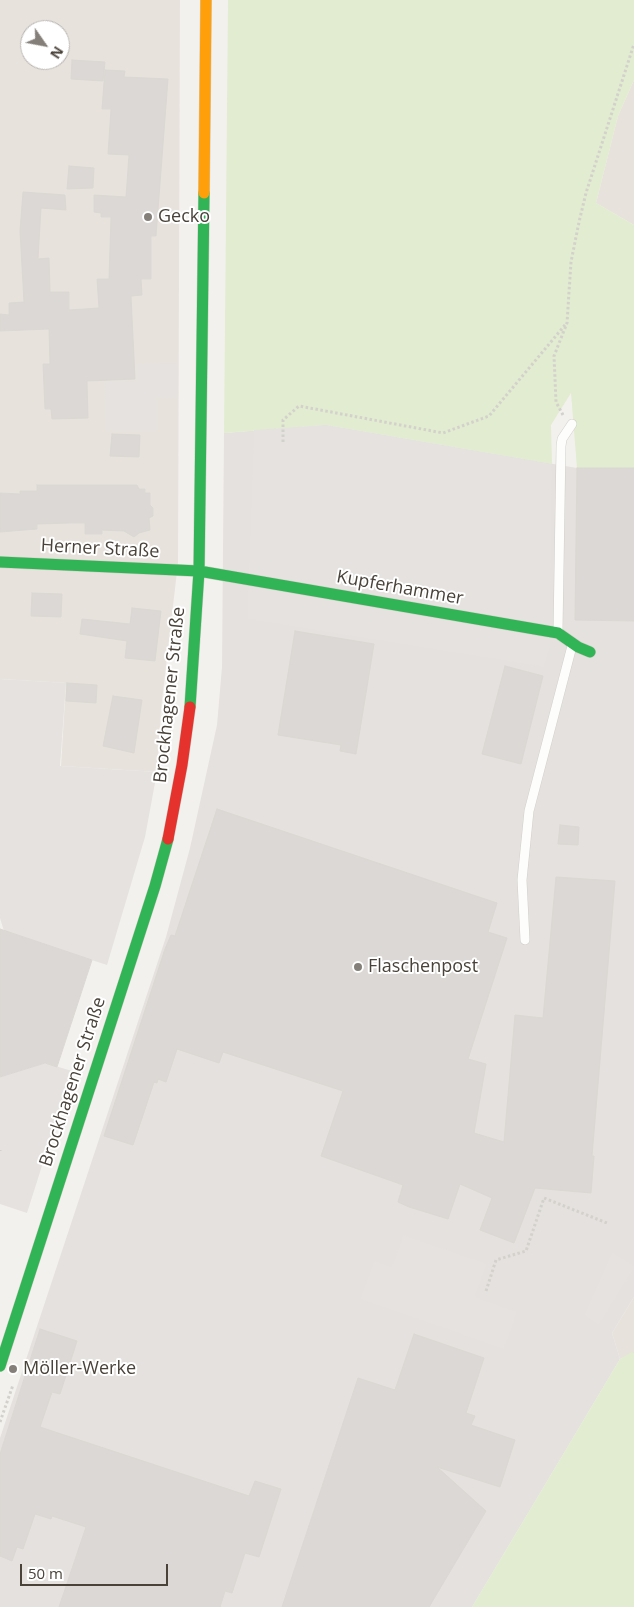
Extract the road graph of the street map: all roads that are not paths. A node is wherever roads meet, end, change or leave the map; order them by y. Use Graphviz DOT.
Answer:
graph roads {
  1 [pos="206,0"];
  2 [pos="572,424"];
  3 [pos="0,562"];
  4 [pos="199,572"];
  5 [pos="558,632"];
  6 [pos="572,643"];
  7 [pos="590,652"];
  8 [pos="525,940"];
  9 [pos="0,1366"];
  1 -- 4 [label="main road, Brockhagener Straße"];
  2 -- 5 [label="lane"];
  3 -- 4 [label="main road, Herner Straße"];
  4 -- 5 [label="main road, Kupferhammer"];
  4 -- 9 [label="main road, Brockhagener Straße"];
  5 -- 6 [label="main road, Kupferhammer"];
  6 -- 7 [label="main road, Kupferhammer"];
  6 -- 8 [label="lane"];
}
